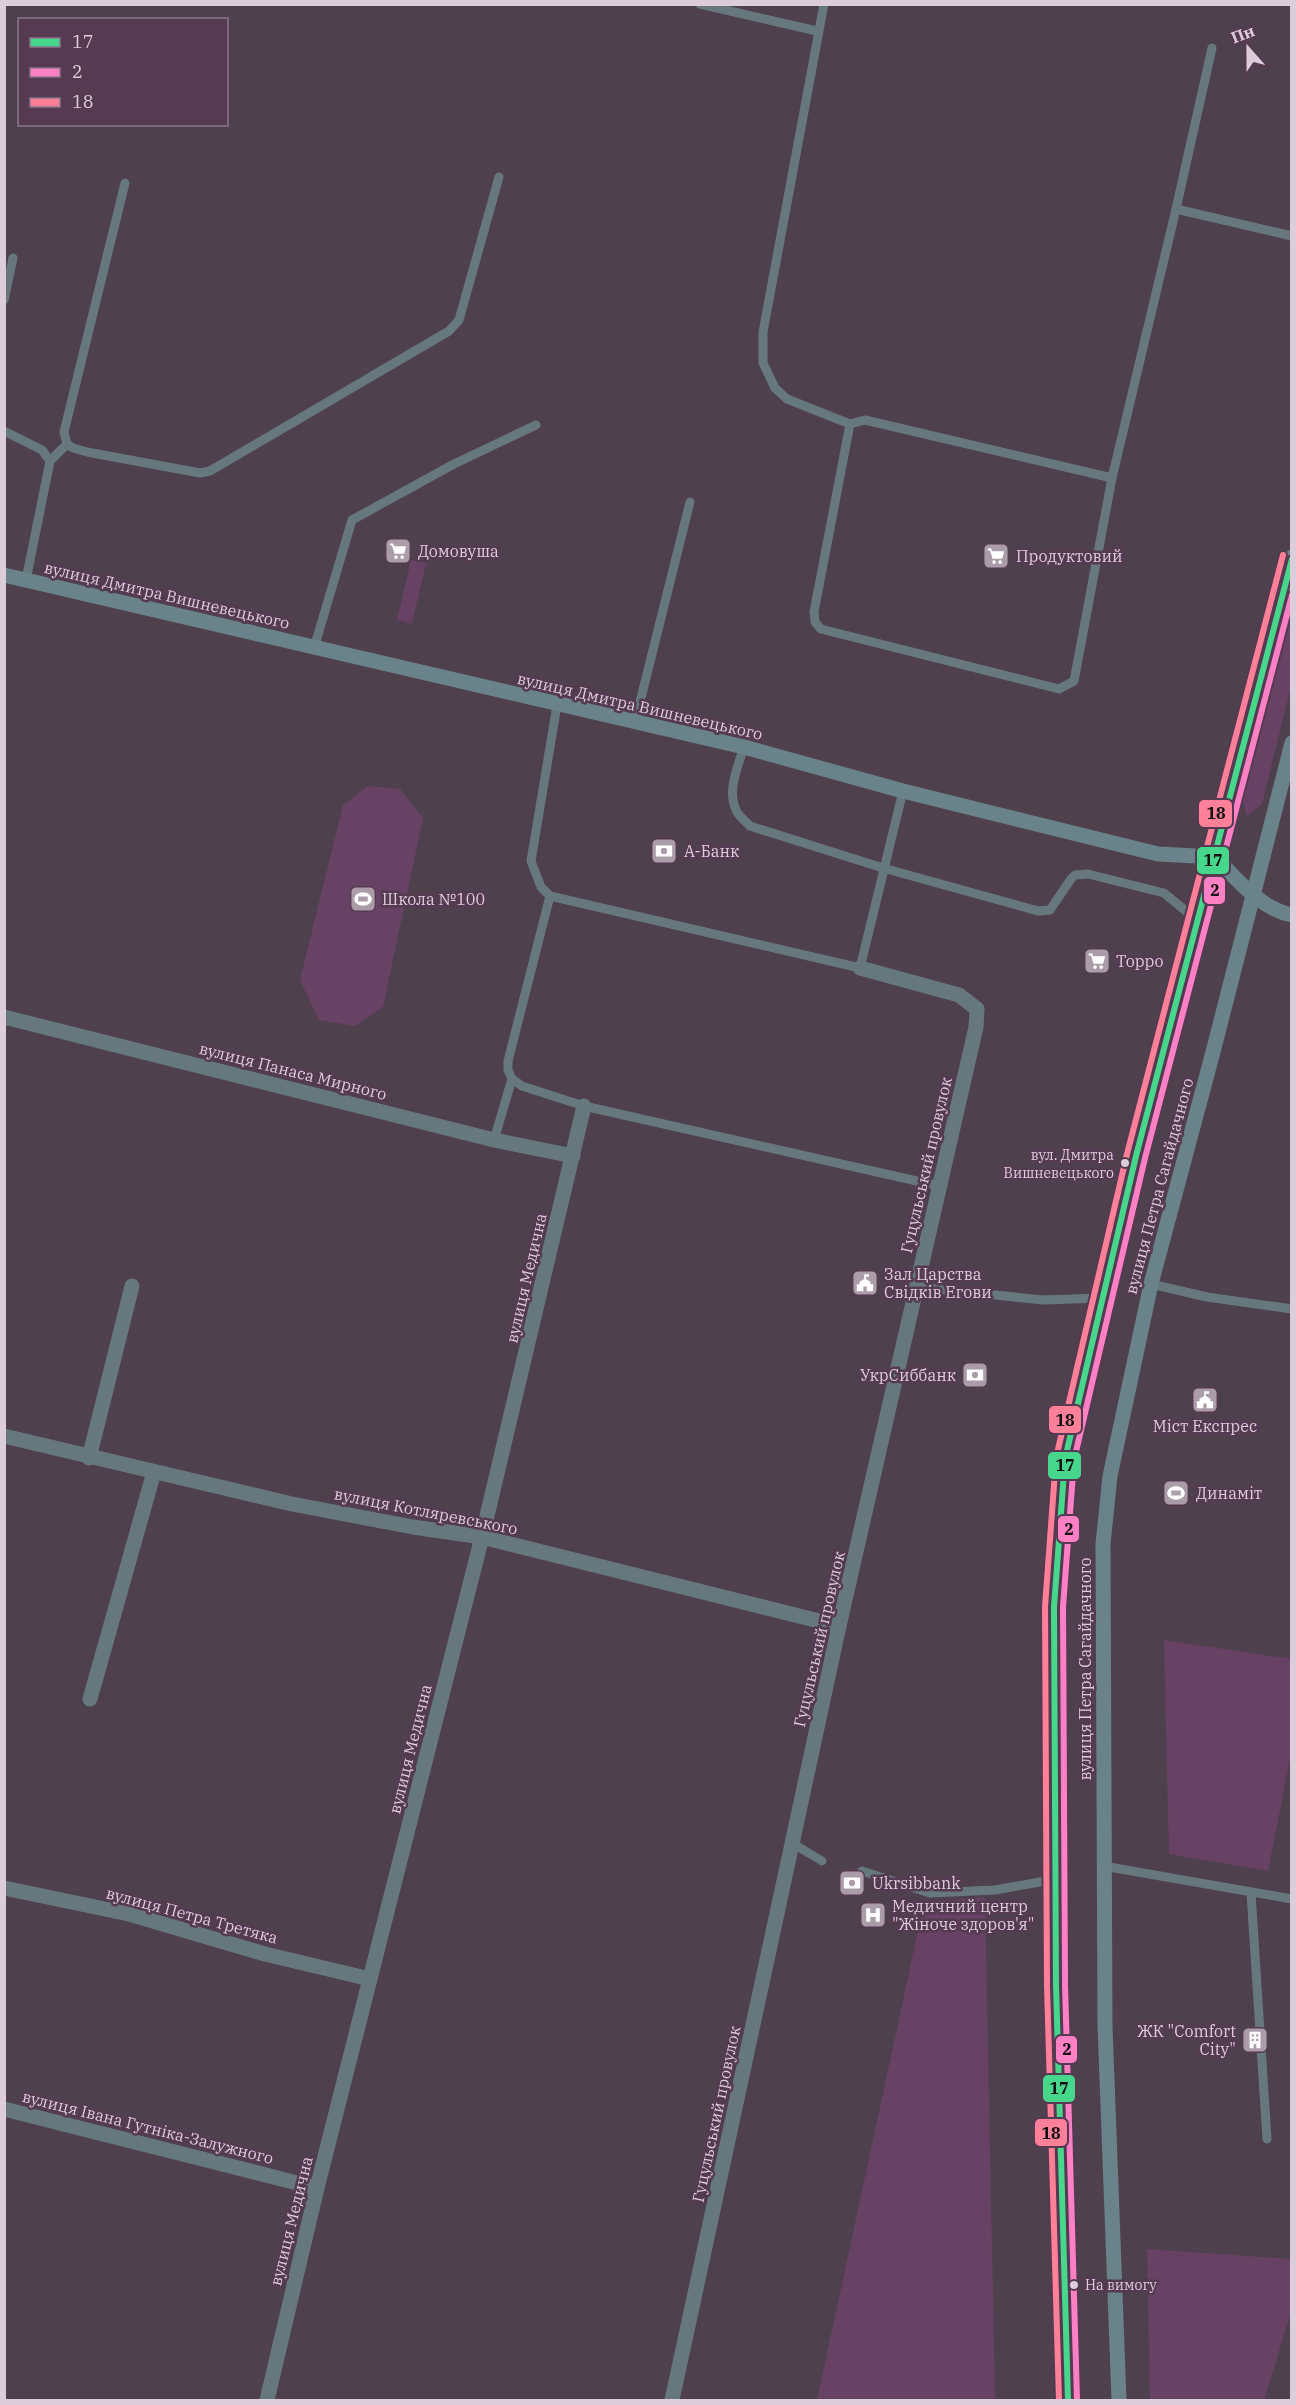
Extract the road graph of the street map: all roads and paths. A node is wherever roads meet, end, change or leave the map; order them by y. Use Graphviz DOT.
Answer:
graph roads {
  1 [pos="700,4"];
  2 [pos="824,4"];
  3 [pos="817,31"];
  4 [pos="1212,48"];
  5 [pos="499,177"];
  6 [pos="125,183"];
  7 [pos="1176,209"];
  8 [pos="1292,236"];
  9 [pos="13,258"];
  10 [pos="4,300"];
  11 [pos="850,424"];
  12 [pos="537,425"];
  13 [pos="4,431"];
  14 [pos="67,444"];
  15 [pos="50,461"];
  16 [pos="1112,478"];
  17 [pos="690,502"];
  18 [pos="1292,556"];
  19 [pos="4,575"];
  20 [pos="26,580"];
  21 [pos="314,648"];
  22 [pos="557,705"];
  23 [pos="635,722"];
  24 [pos="1292,743"];
  25 [pos="744,747"];
  26 [pos="903,790"];
  27 [pos="1215,857"];
  28 [pos="883,868"];
  29 [pos="1253,895"];
  30 [pos="550,896"];
  31 [pos="1292,915"];
  32 [pos="1198,921"];
  33 [pos="860,968"];
  34 [pos="4,1017"];
  35 [pos="512,1079"];
  36 [pos="584,1106"];
  37 [pos="494,1140"];
  38 [pos="573,1156"];
  39 [pos="939,1186"];
  40 [pos="1151,1284"];
  41 [pos="132,1286"];
  42 [pos="917,1287"];
  43 [pos="955,1291"];
  44 [pos="995,1295"];
  45 [pos="1103,1298"];
  46 [pos="1292,1309"];
  47 [pos="4,1436"];
  48 [pos="90,1458"];
  49 [pos="154,1472"];
  50 [pos="482,1537"];
  51 [pos="839,1626"];
  52 [pos="90,1699"];
  53 [pos="792,1843"];
  54 [pos="822,1861"];
  55 [pos="1103,1866"];
  56 [pos="862,1871"];
  57 [pos="1057,1879"];
  58 [pos="4,1888"];
  59 [pos="1251,1893"];
  60 [pos="1292,1899"];
  61 [pos="370,1979"];
  62 [pos="4,2109"];
  63 [pos="1267,2139"];
  64 [pos="317,2188"];
  65 [pos="267,2400"];
  66 [pos="672,2400"];
  67 [pos="1068,2400"];
  68 [pos="1119,2400"];
  1 -- 3 [label="lane"];
  2 -- 3 [label="lane"];
  3 -- 11 [label="lane"];
  4 -- 7 [label="lane"];
  5 -- 14 [label="lane"];
  6 -- 14 [label="lane"];
  7 -- 8 [label="lane"];
  7 -- 16 [label="lane"];
  9 -- 10 [label="lane"];
  11 -- 16 [label="lane"];
  11 -- 16 [label="lane"];
  12 -- 21 [label="lane"];
  13 -- 15 [label="lane"];
  14 -- 15 [label="lane"];
  15 -- 20 [label="lane"];
  17 -- 23 [label="lane"];
  18 -- 27 [label="street, вулиця Петра Сагайдачного"];
  19 -- 20 [label="street, вулиця Дмитра Вишневецького"];
  20 -- 21 [label="street, вулиця Дмитра Вишневецького"];
  21 -- 22 [label="street, вулиця Дмитра Вишневецького"];
  22 -- 23 [label="street, вулиця Дмитра Вишневецького"];
  22 -- 30 [label="lane"];
  23 -- 25 [label="street, вулиця Дмитра Вишневецького"];
  24 -- 29 [label="street, вулиця Петра Сагайдачного"];
  25 -- 26 [label="street, вулиця Дмитра Вишневецького"];
  25 -- 28 [label="lane"];
  26 -- 27 [label="street, вулиця Дмитра Вишневецького"];
  26 -- 28 [label="lane"];
  27 -- 29 [label="street"];
  27 -- 32 [label="street, вулиця Петра Сагайдачного"];
  28 -- 32 [label="lane"];
  28 -- 33 [label="lane"];
  29 -- 31 [label="street"];
  29 -- 40 [label="street, вулиця Петра Сагайдачного"];
  30 -- 33 [label="lane"];
  30 -- 35 [label="lane"];
  32 -- 45 [label="street, вулиця Петра Сагайдачного"];
  33 -- 39 [label="street, Гуцульський провулок"];
  34 -- 37 [label="street, вулиця Панаса Мирного"];
  35 -- 36 [label="lane"];
  35 -- 37 [label="lane"];
  36 -- 38 [label="street, вулиця Медична"];
  36 -- 39 [label="lane"];
  37 -- 38 [label="street, вулиця Панаса Мирного"];
  38 -- 50 [label="street, вулиця Медична"];
  39 -- 42 [label="street, Гуцульський провулок"];
  40 -- 46 [label="lane"];
  40 -- 55 [label="street, вулиця Петра Сагайдачного"];
  41 -- 48 [label="street"];
  42 -- 43 [label="lane"];
  42 -- 51 [label="street, Гуцульський провулок"];
  44 -- 45 [label="lane"];
  45 -- 57 [label="street, вулиця Петра Сагайдачного"];
  47 -- 48 [label="street, вулиця Котляревського"];
  48 -- 49 [label="street, вулиця Котляревського"];
  49 -- 50 [label="street, вулиця Котляревського"];
  49 -- 52 [label="street"];
  50 -- 51 [label="street, вулиця Котляревського"];
  50 -- 61 [label="street, вулиця Медична"];
  51 -- 53 [label="street, Гуцульський провулок"];
  53 -- 54 [label="lane"];
  53 -- 66 [label="street, Гуцульський провулок"];
  55 -- 59 [label="lane"];
  55 -- 68 [label="street, вулиця Петра Сагайдачного"];
  56 -- 57 [label="lane"];
  57 -- 67 [label="street, вулиця Петра Сагайдачного"];
  58 -- 61 [label="street, вулиця Петра Третяка"];
  59 -- 60 [label="lane"];
  59 -- 63 [label="lane"];
  61 -- 64 [label="street, вулиця Медична"];
  62 -- 64 [label="street, вулиця Івана Гутніка-Залужного"];
  64 -- 65 [label="street, вулиця Медична"];
}
